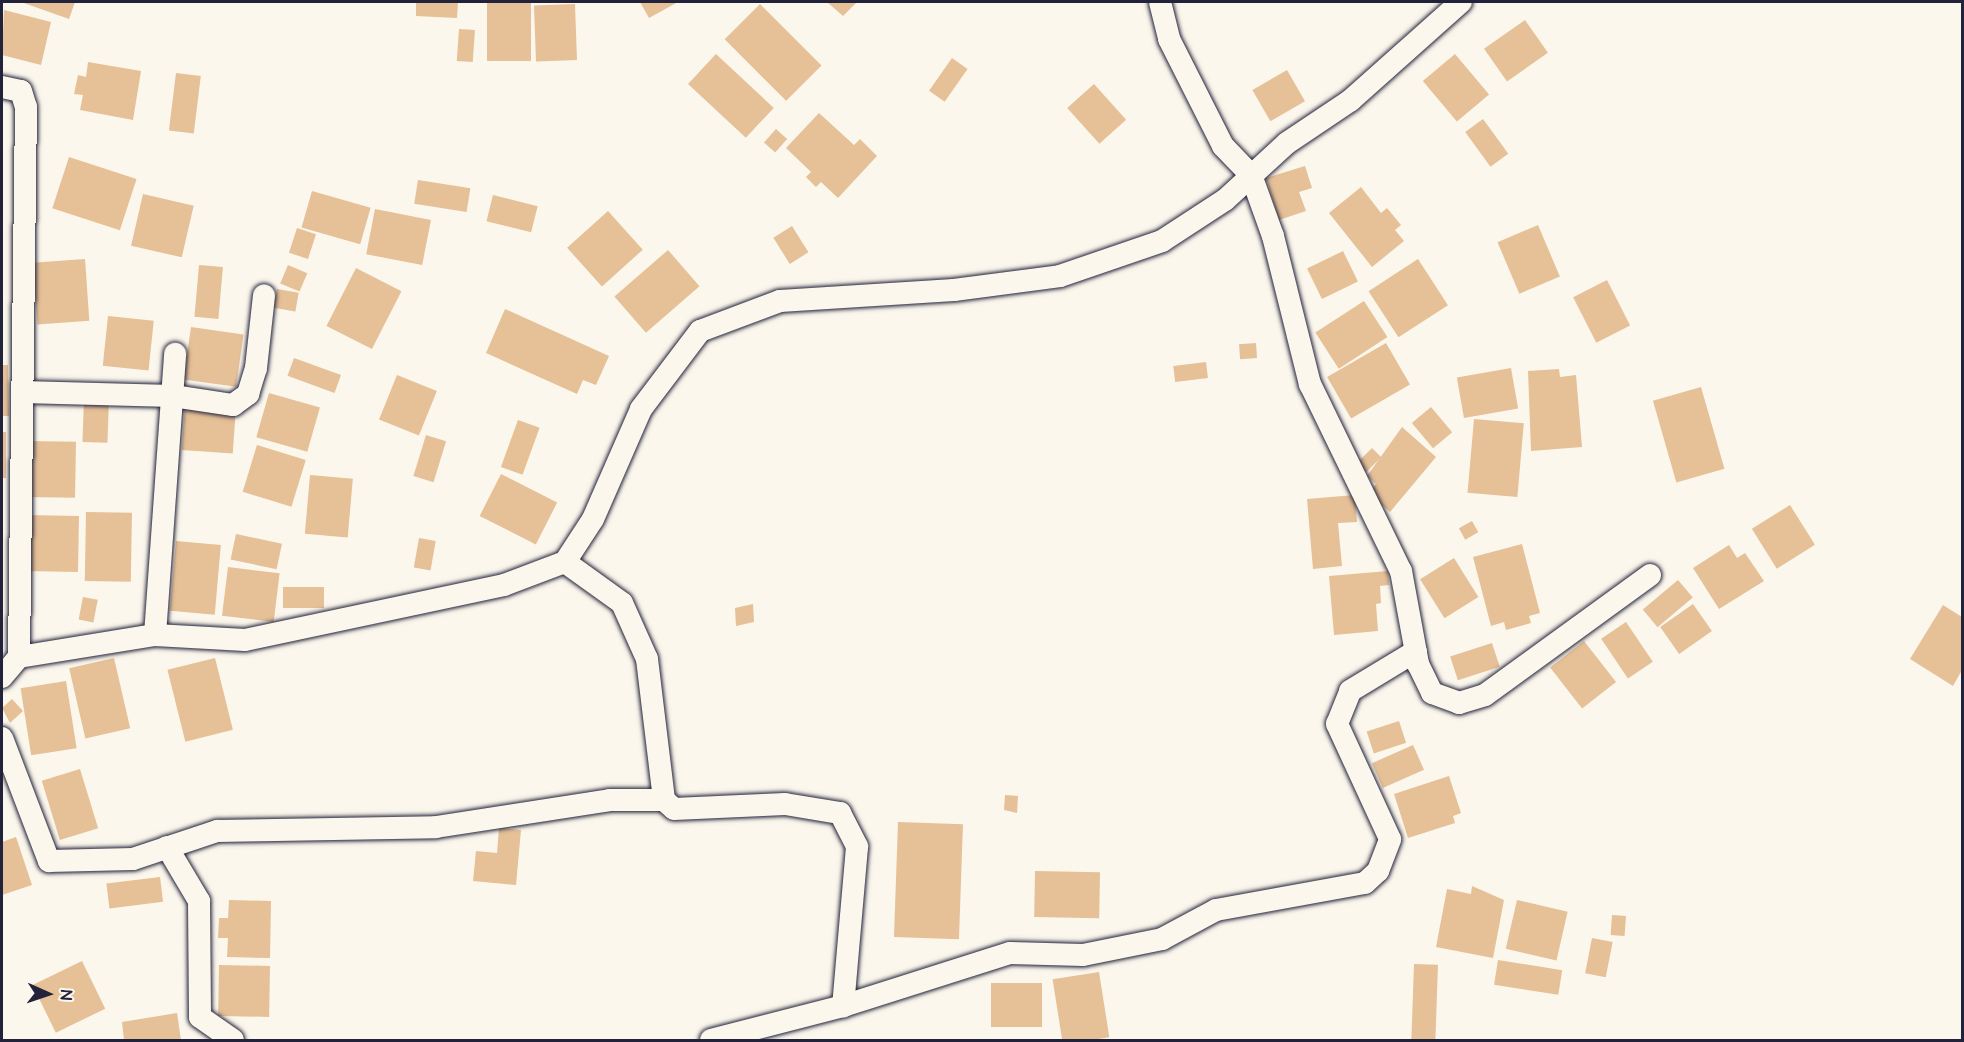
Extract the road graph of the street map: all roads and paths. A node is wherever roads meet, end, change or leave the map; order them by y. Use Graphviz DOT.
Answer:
graph roads {
  1 [pos="1160,2"];
  2 [pos="1461,2"];
  3 [pos="2,87"];
  4 [pos="1251,175"];
  5 [pos="264,295"];
  6 [pos="175,354"];
  7 [pos="22,392"];
  8 [pos="173,396"];
  9 [pos="565,562"];
  10 [pos="1650,575"];
  11 [pos="155,635"];
  12 [pos="1416,651"];
  13 [pos="19,657"];
  14 [pos="2,677"];
  15 [pos="2,738"];
  16 [pos="664,800"];
  17 [pos="167,847"];
  18 [pos="843,1006"];
  19 [pos="233,1041"];
  20 [pos="711,1041"];
  1 -- 4 [label="street"];
  2 -- 4 [label="street"];
  3 -- 7 [label="street"];
  4 -- 9 [label="street"];
  4 -- 12 [label="street"];
  5 -- 8 [label="street"];
  6 -- 8 [label="street"];
  7 -- 8 [label="street"];
  7 -- 13 [label="street"];
  8 -- 11 [label="street"];
  9 -- 11 [label="street"];
  9 -- 16 [label="street"];
  10 -- 12 [label="street"];
  11 -- 13 [label="street"];
  12 -- 18 [label="street"];
  13 -- 14 [label="street"];
  15 -- 17 [label="street"];
  16 -- 17 [label="street"];
  16 -- 18 [label="street"];
  17 -- 19 [label="street"];
  18 -- 20 [label="street"];
}
